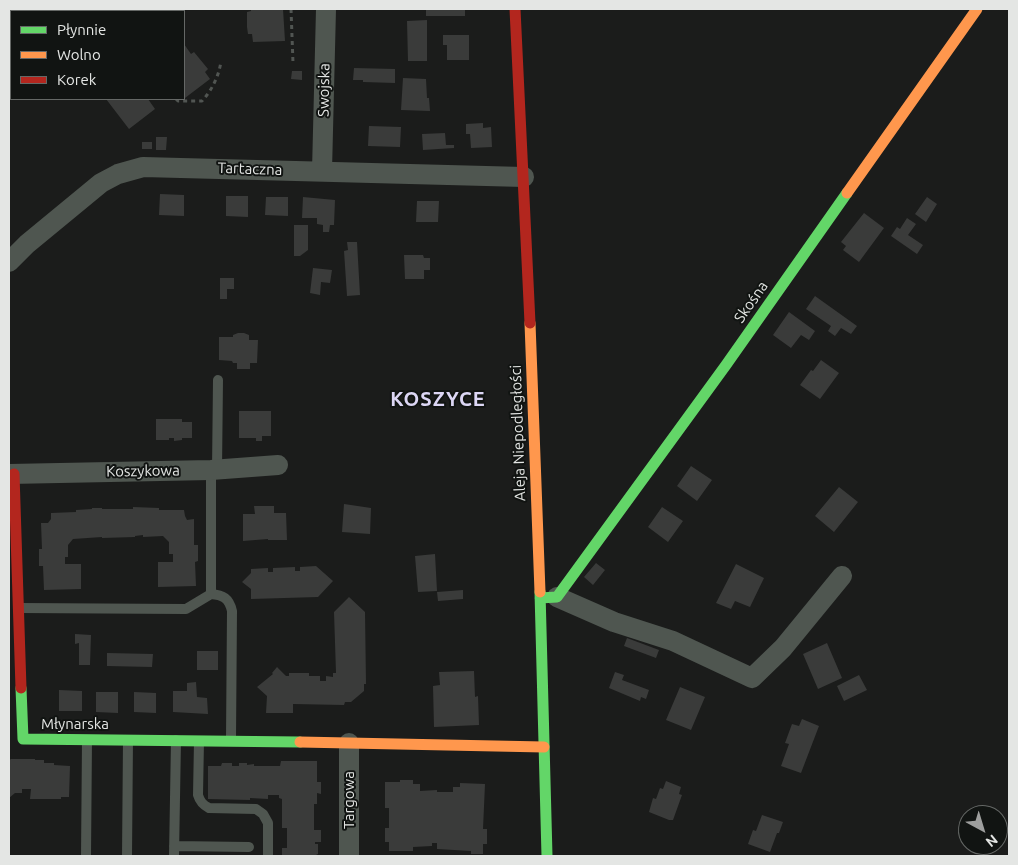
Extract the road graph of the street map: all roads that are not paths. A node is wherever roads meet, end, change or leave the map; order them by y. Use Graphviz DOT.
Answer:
graph roads {
  1 [pos="326,9"];
  2 [pos="515,9"];
  3 [pos="977,9"];
  4 [pos="322,171"];
  5 [pos="524,177"];
  6 [pos="9,262"];
  7 [pos="218,380"];
  8 [pos="278,465"];
  9 [pos="214,470"];
  10 [pos="11,474"];
  11 [pos="842,576"];
  12 [pos="211,594"];
  13 [pos="548,598"];
  14 [pos="19,608"];
  15 [pos="86,739"];
  16 [pos="128,739"];
  17 [pos="176,740"];
  18 [pos="199,740"];
  19 [pos="231,740"];
  20 [pos="349,743"];
  21 [pos="544,747"];
  22 [pos="249,847"];
  23 [pos="174,851"];
  24 [pos="86,856"];
  25 [pos="127,856"];
  26 [pos="268,856"];
  27 [pos="349,856"];
  28 [pos="547,856"];
  1 -- 4 [label="street, Swojska"];
  2 -- 5 [label="street, Aleja Niepodległości"];
  3 -- 13 [label="street, Skośna"];
  4 -- 5 [label="street, Tartaczna"];
  4 -- 6 [label="street, Tartaczna"];
  5 -- 13 [label="street, Aleja Niepodległości"];
  7 -- 9 [label="lane"];
  8 -- 9 [label="street, Koszykowa"];
  9 -- 10 [label="street, Koszykowa"];
  9 -- 12 [label="lane"];
  10 -- 14 [label="street, Młynarska"];
  11 -- 13 [label="street"];
  12 -- 14 [label="lane"];
  12 -- 19 [label="lane"];
  13 -- 21 [label="street, Aleja Niepodległości"];
  14 -- 15 [label="street, Młynarska"];
  15 -- 16 [label="street, Młynarska"];
  15 -- 24 [label="lane"];
  16 -- 17 [label="street, Młynarska"];
  16 -- 25 [label="lane"];
  17 -- 18 [label="street, Młynarska"];
  17 -- 23 [label="lane"];
  18 -- 19 [label="street, Młynarska"];
  18 -- 26 [label="lane"];
  19 -- 20 [label="street, Młynarska"];
  20 -- 21 [label="street, Młynarska"];
  20 -- 27 [label="street, Targowa"];
  21 -- 28 [label="street, Aleja Niepodległości"];
  22 -- 23 [label="lane"];
}
